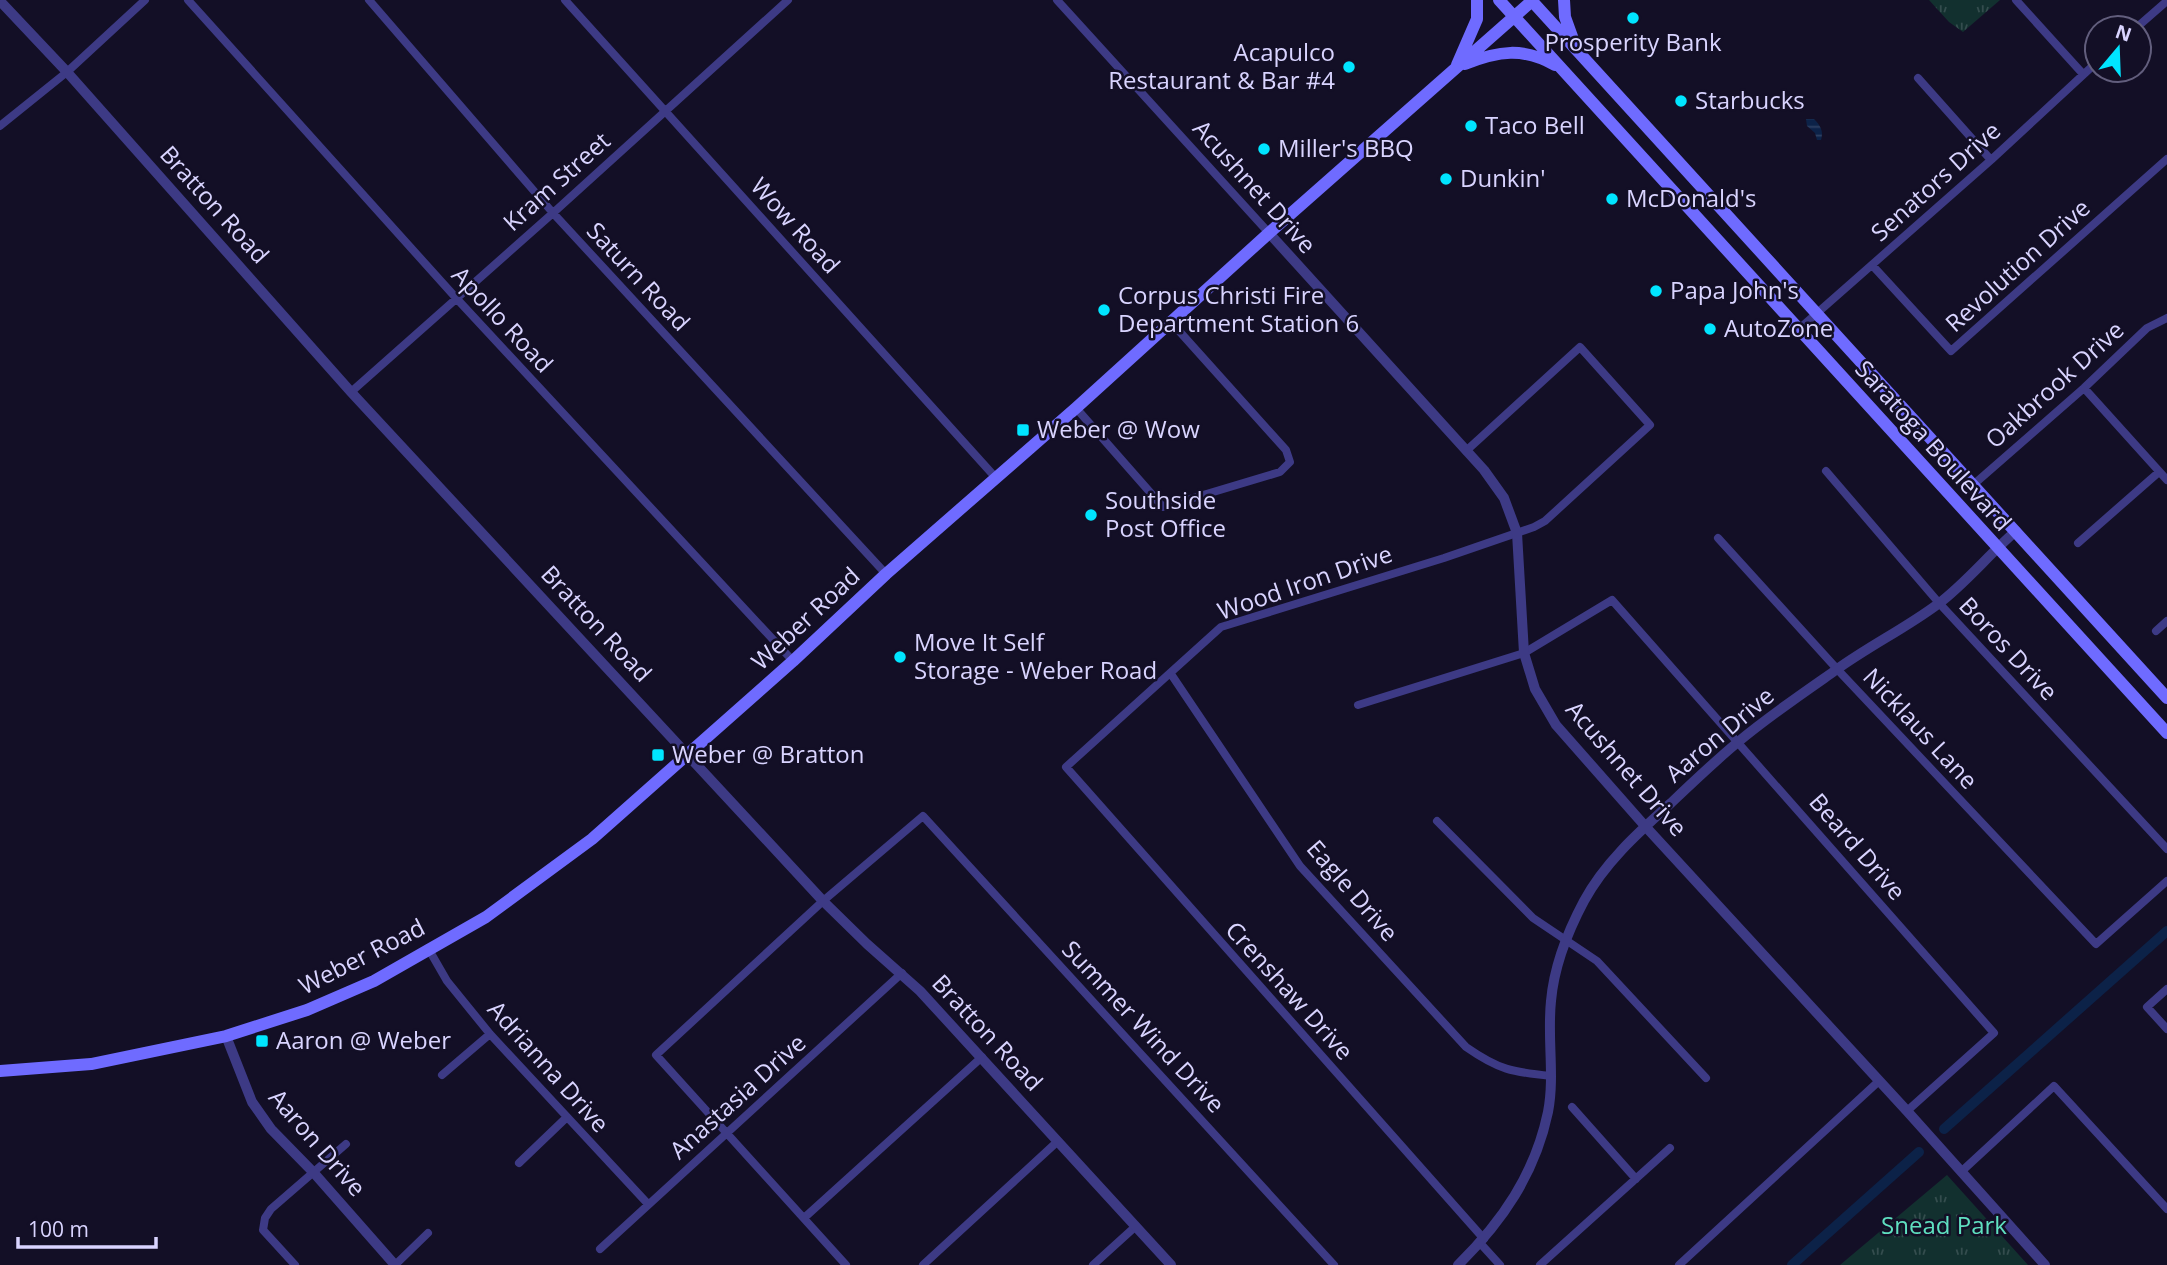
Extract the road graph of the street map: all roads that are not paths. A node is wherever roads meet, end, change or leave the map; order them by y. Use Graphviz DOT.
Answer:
graph roads {
  1 [pos="145,0"];
  2 [pos="188,0"];
  3 [pos="369,0"];
  4 [pos="565,0"];
  5 [pos="788,0"];
  6 [pos="1057,0"];
  7 [pos="1478,0"];
  8 [pos="1499,0"];
  9 [pos="1532,0"];
  10 [pos="1564,0"];
  11 [pos="2016,0"];
  12 [pos="0,1"];
  13 [pos="2167,1"];
  14 [pos="2152,14"];
  15 [pos="1514,17"];
  16 [pos="1578,52"];
  17 [pos="1455,68"];
  18 [pos="1562,69"];
  19 [pos="67,72"];
  20 [pos="2083,74"];
  21 [pos="1918,78"];
  22 [pos="665,110"];
  23 [pos="0,126"];
  24 [pos="1991,159"];
  25 [pos="2167,159"];
  26 [pos="553,213"];
  27 [pos="1269,233"];
  28 [pos="1872,265"];
  29 [pos="457,299"];
  30 [pos="1817,314"];
  31 [pos="2167,318"];
  32 [pos="1171,322"];
  33 [pos="1799,329"];
  34 [pos="2084,388"];
  35 [pos="351,392"];
  36 [pos="1076,408"];
  37 [pos="1466,451"];
  38 [pos="1826,471"];
  39 [pos="2159,472"];
  40 [pos="996,478"];
  41 [pos="2167,480"];
  42 [pos="1973,485"];
  43 [pos="2016,531"];
  44 [pos="1517,533"];
  45 [pos="1718,538"];
  46 [pos="2078,543"];
  47 [pos="1997,547"];
  48 [pos="886,573"];
  49 [pos="1939,603"];
  50 [pos="2167,621"];
  51 [pos="2156,631"];
  52 [pos="1524,653"];
  53 [pos="793,661"];
  54 [pos="1837,669"];
  55 [pos="1171,674"];
  56 [pos="2167,698"];
  57 [pos="1358,705"];
  58 [pos="2167,733"];
  59 [pos="1738,741"];
  60 [pos="688,754"];
  61 [pos="1066,768"];
  62 [pos="1437,821"];
  63 [pos="1645,826"];
  64 [pos="2167,849"];
  65 [pos="2167,881"];
  66 [pos="823,901"];
  67 [pos="1566,941"];
  68 [pos="428,948"];
  69 [pos="902,973"];
  70 [pos="2167,989"];
  71 [pos="2167,1029"];
  72 [pos="490,1034"];
  73 [pos="226,1036"];
  74 [pos="982,1058"];
  75 [pos="0,1071"];
  76 [pos="442,1075"];
  77 [pos="1551,1076"];
  78 [pos="1706,1078"];
  79 [pos="1879,1081"];
  80 [pos="1572,1107"];
  81 [pos="1907,1111"];
  82 [pos="567,1117"];
  83 [pos="727,1134"];
  84 [pos="1058,1140"];
  85 [pos="346,1144"];
  86 [pos="1670,1148"];
  87 [pos="519,1163"];
  88 [pos="1962,1171"];
  89 [pos="314,1173"];
  90 [pos="1636,1179"];
  91 [pos="649,1204"];
  92 [pos="2167,1209"];
  93 [pos="804,1218"];
  94 [pos="1136,1226"];
  95 [pos="428,1233"];
  96 [pos="1482,1241"];
  97 [pos="600,1249"];
  98 [pos="295,1265"];
  99 [pos="395,1265"];
  100 [pos="846,1265"];
  101 [pos="922,1265"];
  102 [pos="1093,1265"];
  103 [pos="1171,1265"];
  104 [pos="1334,1265"];
  105 [pos="1458,1265"];
  106 [pos="1500,1265"];
  107 [pos="1540,1265"];
  108 [pos="1679,1265"];
  109 [pos="2045,1265"];
  1 -- 19 [label="street"];
  2 -- 29 [label="street, Apollo Road"];
  3 -- 26 [label="street, Saturn Road"];
  4 -- 22 [label="street, Wow Road"];
  5 -- 22 [label="street, Kram Street"];
  6 -- 27 [label="street, Acushnet Drive"];
  7 -- 17 [label="main road"];
  8 -- 15 [label="main road, Saratoga Boulevard"];
  9 -- 15 [label="main road, Weber Road"];
  9 -- 16 [label="main road, Saratoga Boulevard"];
  10 -- 16 [label="main road"];
  11 -- 20 [label="street"];
  12 -- 19 [label="street, Bratton Road"];
  13 -- 14 [label="street"];
  15 -- 17 [label="main road, Weber Road"];
  15 -- 18 [label="main road, Saratoga Boulevard"];
  16 -- 30 [label="main road, Saratoga Boulevard"];
  17 -- 18 [label="main road"];
  17 -- 27 [label="main road, Weber Road"];
  18 -- 33 [label="main road, Saratoga Boulevard"];
  19 -- 23 [label="street"];
  19 -- 35 [label="street, Bratton Road"];
  20 -- 24 [label="street, Senators Drive"];
  21 -- 24 [label="street"];
  22 -- 26 [label="street, Kram Street"];
  22 -- 40 [label="street, Wow Road"];
  24 -- 28 [label="street, Senators Drive"];
  25 -- 28 [label="street, Revolution Drive"];
  26 -- 29 [label="street, Kram Street"];
  26 -- 48 [label="street, Saturn Road"];
  27 -- 32 [label="main road, Weber Road"];
  27 -- 37 [label="street, Acushnet Drive"];
  28 -- 30 [label="street, Senators Drive"];
  29 -- 35 [label="street, Kram Street"];
  29 -- 53 [label="street, Apollo Road"];
  30 -- 33 [label="street, Senators Drive"];
  30 -- 42 [label="main road, Saratoga Boulevard"];
  31 -- 34 [label="street, Oakbrook Drive"];
  32 -- 36 [label="main road, Weber Road"];
  32 -- 36 [label="street"];
  33 -- 47 [label="main road, Saratoga Boulevard"];
  34 -- 39 [label="street"];
  34 -- 42 [label="street, Oakbrook Drive"];
  35 -- 60 [label="street, Bratton Road"];
  36 -- 40 [label="main road, Weber Road"];
  37 -- 44 [label="street, Acushnet Drive"];
  37 -- 44 [label="street, Wood Iron Drive"];
  38 -- 49 [label="street, Boros Drive"];
  39 -- 41 [label="street"];
  39 -- 46 [label="street"];
  40 -- 48 [label="main road, Weber Road"];
  42 -- 43 [label="main road, Saratoga Boulevard"];
  43 -- 47 [label="street, Aaron Drive"];
  43 -- 56 [label="main road, Saratoga Boulevard"];
  44 -- 52 [label="street, Acushnet Drive"];
  44 -- 55 [label="street, Wood Iron Drive"];
  45 -- 54 [label="street, Nicklaus Lane"];
  47 -- 49 [label="street, Aaron Drive"];
  47 -- 58 [label="main road, Saratoga Boulevard"];
  48 -- 53 [label="main road, Weber Road"];
  49 -- 54 [label="street, Aaron Drive"];
  49 -- 64 [label="street, Boros Drive"];
  50 -- 51 [label="street"];
  52 -- 57 [label="street"];
  52 -- 59 [label="street, Beard Drive"];
  52 -- 63 [label="street, Acushnet Drive"];
  53 -- 60 [label="main road, Weber Road"];
  54 -- 59 [label="street, Aaron Drive"];
  54 -- 65 [label="street, Nicklaus Lane"];
  55 -- 61 [label="street, Wood Iron Drive"];
  55 -- 77 [label="street, Eagle Drive"];
  59 -- 63 [label="street, Aaron Drive"];
  59 -- 81 [label="street, Beard Drive"];
  60 -- 66 [label="street, Bratton Road"];
  60 -- 68 [label="main road, Weber Road"];
  61 -- 96 [label="street, Crenshaw Drive"];
  62 -- 67 [label="street"];
  63 -- 67 [label="street, Aaron Drive"];
  63 -- 79 [label="street, Acushnet Drive"];
  66 -- 69 [label="street, Bratton Road"];
  66 -- 83 [label="street"];
  66 -- 104 [label="street, Summer Wind Drive"];
  67 -- 77 [label="street, Aaron Drive"];
  67 -- 78 [label="street"];
  68 -- 72 [label="street, Adrianna Drive"];
  68 -- 73 [label="main road, Weber Road"];
  69 -- 74 [label="street, Bratton Road"];
  69 -- 83 [label="street, Anastasia Drive"];
  70 -- 71 [label="street"];
  72 -- 76 [label="street"];
  72 -- 82 [label="street, Adrianna Drive"];
  73 -- 75 [label="main road, Weber Road"];
  73 -- 89 [label="street, Aaron Drive"];
  74 -- 84 [label="street, Bratton Road"];
  74 -- 93 [label="street"];
  77 -- 96 [label="street, Aaron Drive"];
  79 -- 81 [label="street, Acushnet Drive"];
  79 -- 108 [label="street"];
  80 -- 90 [label="street"];
  81 -- 88 [label="street, Acushnet Drive"];
  82 -- 87 [label="street"];
  82 -- 91 [label="street, Adrianna Drive"];
  83 -- 91 [label="street, Anastasia Drive"];
  83 -- 93 [label="street"];
  84 -- 94 [label="street, Bratton Road"];
  84 -- 101 [label="street"];
  85 -- 89 [label="street"];
  86 -- 90 [label="street"];
  88 -- 92 [label="street"];
  88 -- 109 [label="street, Acushnet Drive"];
  89 -- 98 [label="street"];
  89 -- 99 [label="street, Aaron Drive"];
  90 -- 107 [label="street"];
  91 -- 97 [label="street, Anastasia Drive"];
  93 -- 100 [label="street"];
  94 -- 102 [label="street"];
  94 -- 103 [label="street, Bratton Road"];
  95 -- 99 [label="street"];
  96 -- 105 [label="street, Aaron Drive"];
  96 -- 106 [label="street, Crenshaw Drive"];
}
